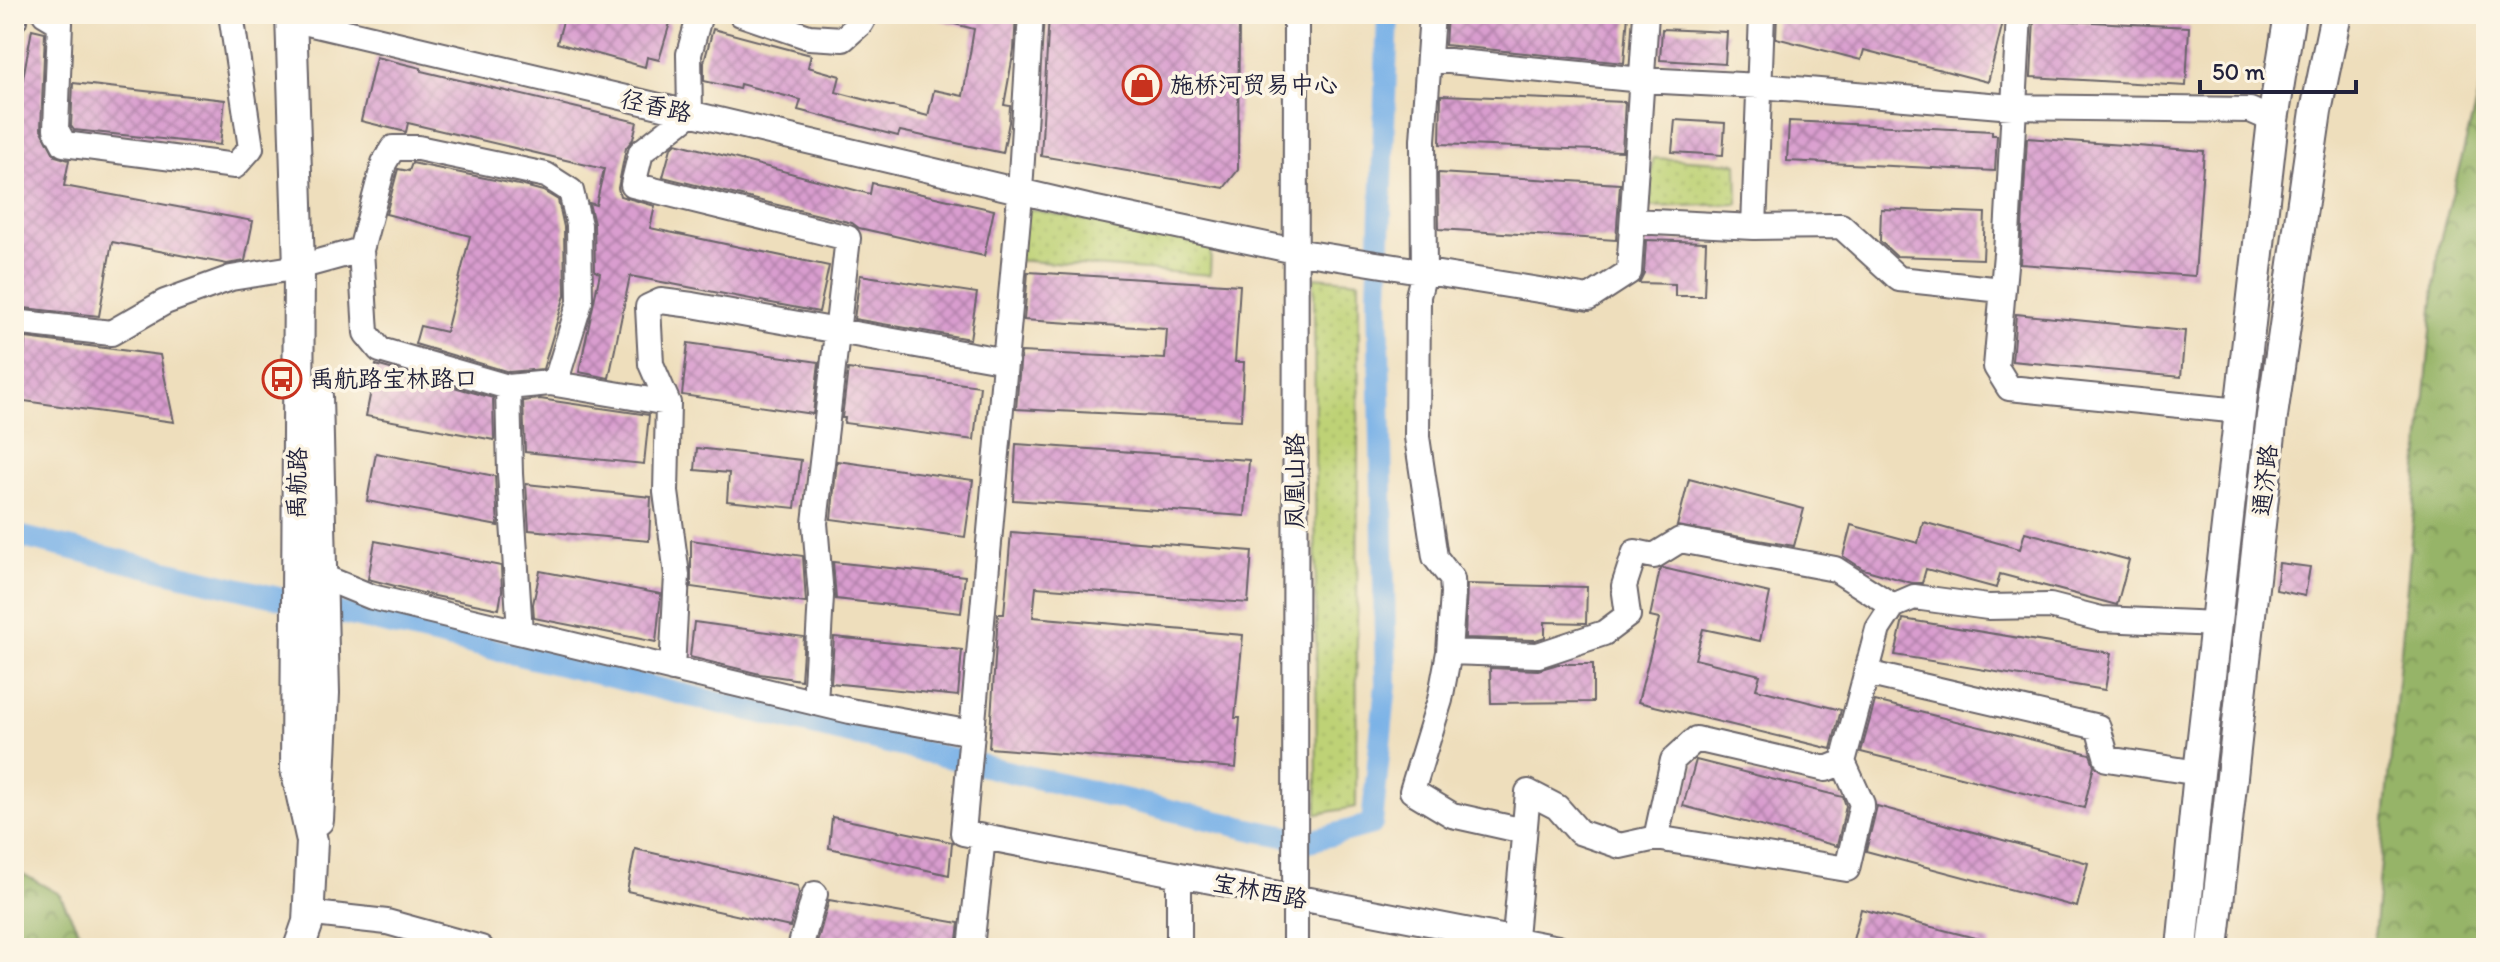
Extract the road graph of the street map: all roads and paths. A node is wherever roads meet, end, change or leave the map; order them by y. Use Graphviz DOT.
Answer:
graph roads {
  1 [pos="15,14"];
  2 [pos="45,14"];
  3 [pos="231,14"];
  4 [pos="700,14"];
  5 [pos="741,14"];
  6 [pos="866,14"];
  7 [pos="1031,14"];
  8 [pos="1296,14"];
  9 [pos="1432,14"];
  10 [pos="1646,14"];
  11 [pos="1762,14"];
  12 [pos="2019,14"];
  13 [pos="2290,14"];
  14 [pos="2336,14"];
  15 [pos="299,17"];
  16 [pos="14,20"];
  17 [pos="1429,59"];
  18 [pos="1642,80"];
  19 [pos="1760,86"];
  20 [pos="2013,107"];
  21 [pos="690,114"];
  22 [pos="2273,120"];
  23 [pos="1021,192"];
  24 [pos="1633,221"];
  25 [pos="1754,227"];
  26 [pos="361,250"];
  27 [pos="1295,251"];
  28 [pos="306,265"];
  29 [pos="1415,270"];
  30 [pos="2002,290"];
  31 [pos="14,322"];
  32 [pos="837,330"];
  33 [pos="1006,361"];
  34 [pos="550,383"];
  35 [pos="508,387"];
  36 [pos="668,403"];
  37 [pos="2240,411"];
  38 [pos="309,576"];
  39 [pos="1893,606"];
  40 [pos="2217,624"];
  41 [pos="520,632"];
  42 [pos="1449,652"];
  43 [pos="311,653"];
  44 [pos="672,669"];
  45 [pos="1866,673"];
  46 [pos="815,703"];
  47 [pos="972,739"];
  48 [pos="1843,762"];
  49 [pos="2199,773"];
  50 [pos="1524,831"];
  51 [pos="973,835"];
  52 [pos="1656,838"];
  53 [pos="1179,875"];
  54 [pos="815,894"];
  55 [pos="1294,897"];
  56 [pos="314,914"];
  57 [pos="1514,944"];
  58 [pos="299,948"];
  59 [pos="312,948"];
  60 [pos="481,948"];
  61 [pos="800,948"];
  62 [pos="971,948"];
  63 [pos="1179,948"];
  64 [pos="1295,948"];
  65 [pos="1558,948"];
  66 [pos="2182,948"];
  67 [pos="2213,948"];
  1 -- 16 [label="street"];
  2 -- 3 [label="street"];
  4 -- 21 [label="street"];
  5 -- 6 [label="street"];
  7 -- 23 [label="street"];
  8 -- 27 [label="street, 凤凰山路"];
  9 -- 17 [label="street"];
  10 -- 18 [label="street"];
  11 -- 19 [label="street"];
  12 -- 20 [label="street"];
  13 -- 22 [label="main road, 通济路"];
  14 -- 67 [label="main road, 通济路"];
  15 -- 21 [label="street, 径香路"];
  15 -- 28 [label="main road, 禹航路"];
  17 -- 18 [label="street"];
  17 -- 29 [label="street"];
  18 -- 19 [label="street"];
  18 -- 24 [label="street"];
  19 -- 20 [label="street"];
  19 -- 25 [label="street"];
  20 -- 22 [label="street"];
  20 -- 30 [label="street"];
  21 -- 23 [label="street, 径香路"];
  21 -- 32 [label="street"];
  22 -- 37 [label="main road, 通济路"];
  23 -- 27 [label="street, 径香路"];
  23 -- 33 [label="street"];
  24 -- 25 [label="street"];
  24 -- 29 [label="street, 径香路"];
  25 -- 30 [label="street"];
  26 -- 28 [label="street"];
  26 -- 34 [label="street"];
  26 -- 35 [label="street"];
  27 -- 29 [label="street, 径香路"];
  27 -- 55 [label="street, 凤凰山路"];
  28 -- 31 [label="street"];
  28 -- 38 [label="main road, 禹航路"];
  29 -- 42 [label="street"];
  30 -- 37 [label="street"];
  32 -- 33 [label="street"];
  32 -- 36 [label="street"];
  32 -- 46 [label="street"];
  33 -- 47 [label="street"];
  34 -- 35 [label="street"];
  34 -- 36 [label="street"];
  35 -- 41 [label="street"];
  36 -- 44 [label="street"];
  37 -- 40 [label="main road, 通济路"];
  38 -- 41 [label="street"];
  38 -- 43 [label="main road, 禹航路"];
  39 -- 40 [label="street"];
  39 -- 42 [label="street"];
  39 -- 45 [label="street"];
  40 -- 49 [label="main road, 通济路"];
  41 -- 44 [label="street"];
  42 -- 50 [label="street"];
  43 -- 56 [label="main road, 禹航路"];
  43 -- 58 [label="main road, 禹航路"];
  44 -- 46 [label="street"];
  45 -- 48 [label="street"];
  45 -- 49 [label="street"];
  46 -- 47 [label="street"];
  47 -- 51 [label="street"];
  48 -- 52 [label="street"];
  48 -- 52 [label="street"];
  49 -- 66 [label="main road, 通济路"];
  50 -- 52 [label="street"];
  50 -- 57 [label="street"];
  51 -- 53 [label="street, 宝林西路"];
  51 -- 62 [label="street"];
  53 -- 55 [label="street, 宝林西路"];
  53 -- 63 [label="street"];
  54 -- 61 [label="street"];
  55 -- 57 [label="street, 宝林西路"];
  55 -- 64 [label="street, 凤凰山路"];
  56 -- 59 [label="main road, 禹航路"];
  56 -- 60 [label="street"];
  57 -- 65 [label="street, 宝林西路"];
}
